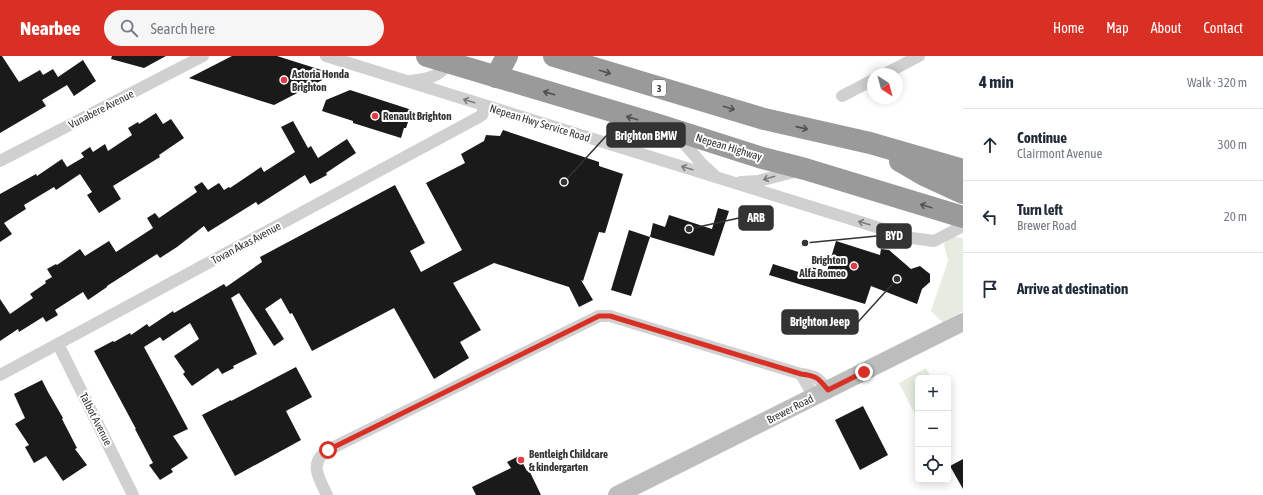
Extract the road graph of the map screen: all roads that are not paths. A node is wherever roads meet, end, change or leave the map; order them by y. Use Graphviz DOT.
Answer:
graph roads {
  1 [pos="203,56"];
  2 [pos="326,56"];
  3 [pos="427,56"];
  4 [pos="507,56"];
  5 [pos="554,56"];
  6 [pos="919,56"];
  7 [pos="450,59"];
  8 [pos="496,66"];
  9 [pos="584,66"];
  10 [pos="896,68"];
  11 [pos="405,81"];
  12 [pos="867,83"];
  13 [pos="842,96"];
  14 [pos="587,103"];
  15 [pos="486,106"];
  16 [pos="671,129"];
  17 [pos="875,145"];
  18 [pos="0,161"];
  19 [pos="805,169"];
  20 [pos="963,170"];
  21 [pos="720,178"];
  22 [pos="733,182"];
  23 [pos="963,193"];
  24 [pos="963,217"];
  25 [pos="963,226"];
  26 [pos="963,322"];
  27 [pos="58,344"];
  28 [pos="0,374"];
  29 [pos="821,393"];
  30 [pos="133,495"];
  31 [pos="328,495"];
  32 [pos="617,495"];
  1 -- 18 [label="street, Vunabere Avenue"];
  2 -- 11 [label="street, Nepean Hwy Service Road"];
  3 -- 7 [label="highway, Nepean Highway"];
  4 -- 8 [label="highway"];
  5 -- 9 [label="highway, 3"];
  6 -- 10 [label="street"];
  7 -- 8 [label="highway, Nepean Highway"];
  7 -- 11 [label="street, Nepean Hwy Service Road"];
  14 -- 8 [label="highway, Nepean Highway, one-way"];
  9 -- 14 [label="highway"];
  9 -- 17 [label="highway, 3, one-way"];
  15 -- 11 [label="street, Nepean Hwy Service Road, one-way"];
  12 -- 13 [label="street"];
  16 -- 14 [label="highway, Nepean Highway, one-way"];
  21 -- 15 [label="street, Nepean Hwy Service Road, one-way"];
  15 -- 27 [label="street, Tovan Akas Avenue"];
  16 -- 19 [label="highway, Nepean Highway"];
  16 -- 21 [label="street, Nepean Hwy Service Road"];
  17 -- 20 [label="highway, 3"];
  17 -- 23 [label="highway"];
  19 -- 22 [label="street, Nepean Hwy Service Road, one-way"];
  24 -- 19 [label="highway, Nepean Highway, one-way"];
  21 -- 22 [label="street, Nepean Hwy Service Road"];
  25 -- 22 [label="street, Nepean Hwy Service Road, one-way"];
  26 -- 29 [label="street, Brewer Road"];
  27 -- 28 [label="street, Tovan Akas Avenue"];
  27 -- 30 [label="street, Talbot Avenue"];
  29 -- 31 [label="street"];
  29 -- 32 [label="street, Brewer Road"];
}
